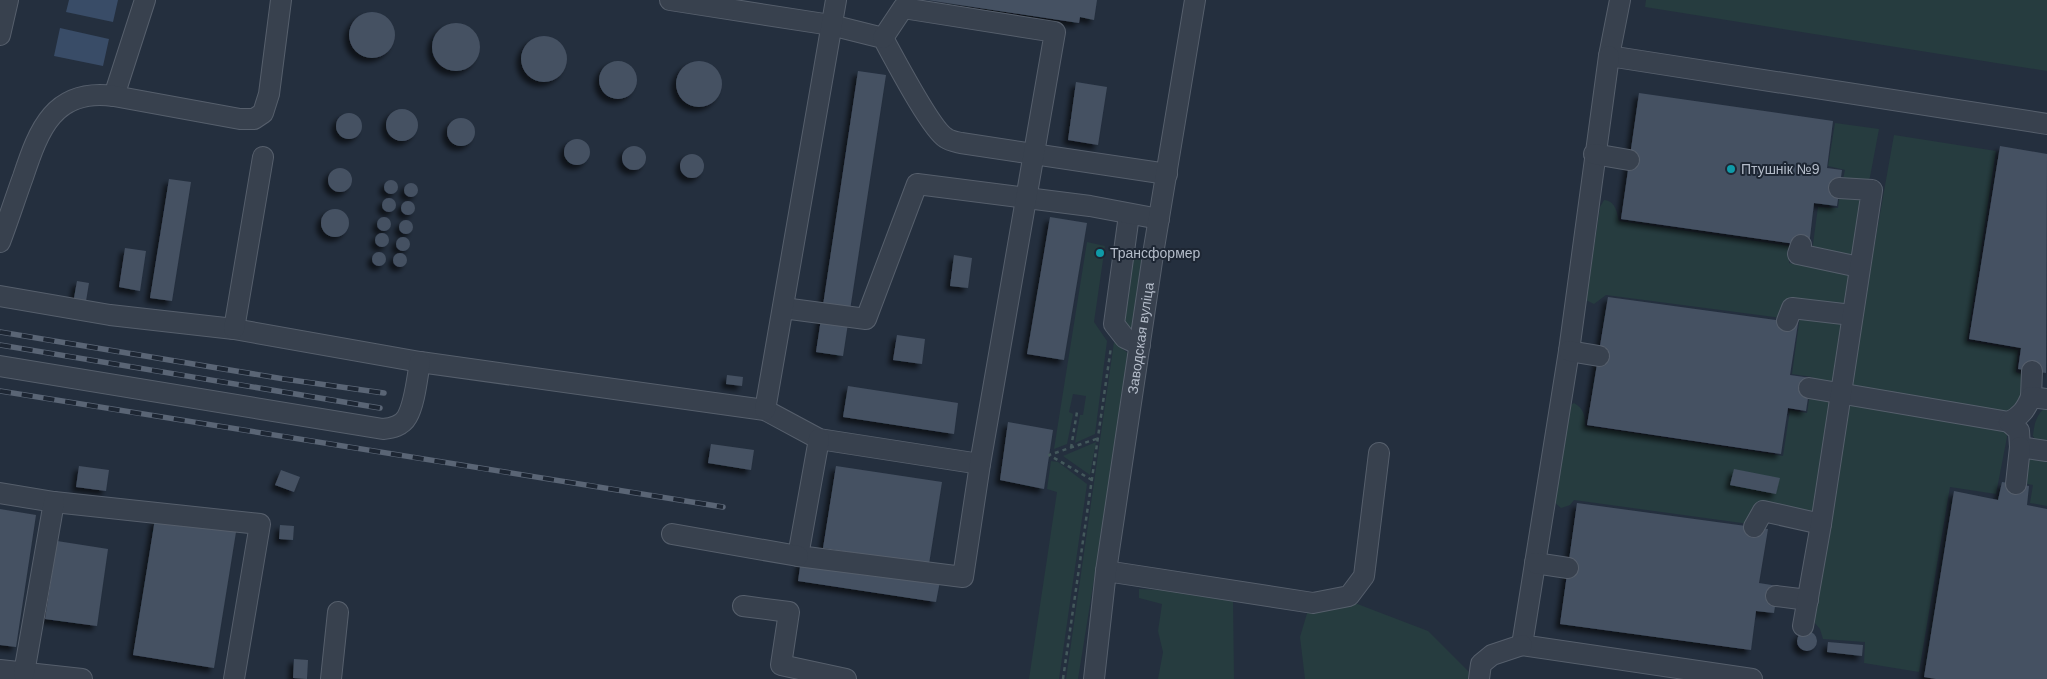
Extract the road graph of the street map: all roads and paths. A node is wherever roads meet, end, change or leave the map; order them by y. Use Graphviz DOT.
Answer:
graph roads {
  1 [pos="8,0"];
  2 [pos="145,0"];
  3 [pos="281,0"];
  4 [pos="670,0"];
  5 [pos="836,0"];
  6 [pos="1195,0"];
  7 [pos="1620,0"];
  8 [pos="904,4"];
  9 [pos="831,25"];
  10 [pos="0,35"];
  11 [pos="883,38"];
  12 [pos="1609,56"];
  13 [pos="114,96"];
  14 [pos="2047,124"];
  15 [pos="1034,154"];
  16 [pos="1594,154"];
  17 [pos="263,157"];
  18 [pos="1629,160"];
  19 [pos="1167,174"];
  20 [pos="1839,188"];
  21 [pos="1026,198"];
  22 [pos="1129,215"];
  23 [pos="1159,219"];
  24 [pos="0,242"];
  25 [pos="1801,244"];
  26 [pos="1860,267"];
  27 [pos="0,296"];
  28 [pos="783,308"];
  29 [pos="1852,315"];
  30 [pos="1787,321"];
  31 [pos="234,330"];
  32 [pos="1112,340"];
  33 [pos="1140,345"];
  34 [pos="1569,351"];
  35 [pos="1599,356"];
  36 [pos="420,362"];
  37 [pos="0,366"];
  38 [pos="2032,371"];
  39 [pos="1809,388"];
  40 [pos="1842,394"];
  41 [pos="2039,398"];
  42 [pos="765,410"];
  43 [pos="1077,412"];
  44 [pos="2009,422"];
  45 [pos="1098,438"];
  46 [pos="819,439"];
  47 [pos="2020,447"];
  48 [pos="1071,448"];
  49 [pos="2047,452"];
  50 [pos="1379,453"];
  51 [pos="980,464"];
  52 [pos="1092,480"];
  53 [pos="2016,484"];
  54 [pos="0,493"];
  55 [pos="54,502"];
  56 [pos="1821,524"];
  57 [pos="1754,527"];
  58 [pos="672,534"];
  59 [pos="798,556"];
  60 [pos="1535,563"];
  61 [pos="1568,568"];
  62 [pos="1106,571"];
  63 [pos="1776,596"];
  64 [pos="1808,600"];
  65 [pos="743,606"];
  66 [pos="338,612"];
  67 [pos="1803,626"];
  68 [pos="1522,645"];
  69 [pos="0,670"];
  70 [pos="24,673"];
  71 [pos="82,679"];
  72 [pos="234,679"];
  73 [pos="331,679"];
  74 [pos="846,679"];
  75 [pos="1063,679"];
  76 [pos="1094,679"];
  77 [pos="1479,679"];
  78 [pos="1752,679"];
  1 -- 10 [label="street"];
  2 -- 13 [label="street"];
  3 -- 13 [label="street"];
  4 -- 9 [label="street"];
  5 -- 9 [label="street"];
  6 -- 19 [label="street, Заводская вуліца"];
  7 -- 12 [label="street"];
  8 -- 11 [label="street"];
  8 -- 15 [label="street"];
  9 -- 11 [label="street"];
  9 -- 28 [label="street"];
  11 -- 15 [label="street"];
  12 -- 14 [label="street"];
  12 -- 16 [label="street"];
  13 -- 24 [label="street"];
  15 -- 19 [label="street"];
  15 -- 21 [label="street"];
  16 -- 18 [label="street"];
  16 -- 34 [label="street"];
  17 -- 31 [label="street"];
  19 -- 23 [label="street, Заводская вуліца"];
  20 -- 26 [label="street"];
  21 -- 22 [label="street"];
  21 -- 28 [label="street"];
  21 -- 51 [label="street"];
  22 -- 23 [label="street"];
  22 -- 33 [label="street"];
  23 -- 33 [label="street, Заводская вуліца"];
  25 -- 26 [label="street"];
  26 -- 29 [label="street"];
  27 -- 31 [label="street"];
  28 -- 42 [label="street"];
  29 -- 30 [label="street"];
  29 -- 40 [label="street"];
  31 -- 36 [label="street"];
  32 -- 45 [label="path"];
  33 -- 62 [label="street, Заводская вуліца"];
  34 -- 35 [label="street"];
  34 -- 60 [label="street"];
  36 -- 37 [label="street"];
  36 -- 42 [label="street"];
  38 -- 41 [label="street"];
  39 -- 40 [label="street"];
  40 -- 44 [label="street"];
  40 -- 56 [label="street"];
  41 -- 44 [label="street"];
  42 -- 46 [label="street"];
  43 -- 48 [label="path"];
  44 -- 47 [label="street"];
  45 -- 48 [label="path"];
  45 -- 52 [label="path"];
  46 -- 51 [label="street"];
  46 -- 59 [label="street"];
  47 -- 49 [label="street"];
  47 -- 53 [label="street"];
  48 -- 52 [label="path"];
  50 -- 62 [label="street"];
  51 -- 59 [label="street"];
  52 -- 75 [label="path"];
  54 -- 55 [label="street"];
  55 -- 70 [label="street"];
  55 -- 72 [label="street"];
  56 -- 57 [label="street"];
  56 -- 64 [label="street"];
  58 -- 59 [label="street"];
  60 -- 61 [label="street"];
  60 -- 68 [label="street"];
  62 -- 76 [label="street, Заводская вуліца"];
  63 -- 64 [label="street"];
  64 -- 67 [label="street"];
  65 -- 74 [label="street"];
  66 -- 73 [label="street"];
  68 -- 77 [label="street"];
  68 -- 78 [label="street"];
  69 -- 70 [label="street"];
  70 -- 71 [label="street"];
}
